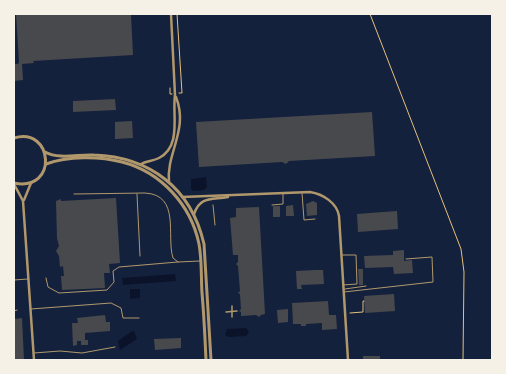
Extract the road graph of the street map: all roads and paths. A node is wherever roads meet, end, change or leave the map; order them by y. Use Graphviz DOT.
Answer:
graph roads {
  1 [pos="171,14"];
  2 [pos="177,14"];
  3 [pos="370,14"];
  4 [pos="170,88"];
  5 [pos="175,95"];
  6 [pos="15,137"];
  7 [pos="45,152"];
  8 [pos="46,164"];
  9 [pos="141,164"];
  10 [pos="169,182"];
  11 [pos="31,183"];
  12 [pos="14,184"];
  13 [pos="136,193"];
  14 [pos="302,193"];
  15 [pos="74,194"];
  16 [pos="283,194"];
  17 [pos="182,196"];
  18 [pos="236,196"];
  19 [pos="24,201"];
  20 [pos="213,205"];
  21 [pos="272,205"];
  22 [pos="194,214"];
  23 [pos="315,219"];
  24 [pos="215,225"];
  25 [pos="342,255"];
  26 [pos="140,256"];
  27 [pos="406,259"];
  28 [pos="178,262"];
  29 [pos="200,262"];
  30 [pos="46,278"];
  31 [pos="29,279"];
  32 [pos="14,280"];
  33 [pos="366,286"];
  34 [pos="344,289"];
  35 [pos="364,301"];
  36 [pos="232,306"];
  37 [pos="18,310"];
  38 [pos="31,310"];
  39 [pos="14,311"];
  40 [pos="237,311"];
  41 [pos="226,312"];
  42 [pos="232,312"];
  43 [pos="345,313"];
  44 [pos="232,317"];
  45 [pos="140,318"];
  46 [pos="115,347"];
  47 [pos="34,353"];
  48 [pos="34,360"];
  49 [pos="206,360"];
  50 [pos="211,360"];
  51 [pos="348,360"];
  52 [pos="463,360"];
  1 -- 5 [label="street"];
  2 -- 5 [label="path"];
  3 -- 52 [label="path"];
  4 -- 5 [label="path"];
  5 -- 9 [label="street"];
  5 -- 10 [label="street"];
  6 -- 7 [label="street"];
  7 -- 8 [label="street"];
  7 -- 9 [label="street"];
  8 -- 11 [label="street"];
  8 -- 29 [label="street"];
  9 -- 10 [label="street"];
  10 -- 17 [label="street"];
  11 -- 12 [label="street"];
  11 -- 19 [label="street"];
  12 -- 19 [label="street"];
  13 -- 15 [label="lane"];
  13 -- 26 [label="lane"];
  13 -- 28 [label="lane"];
  14 -- 16 [label="street"];
  14 -- 23 [label="lane"];
  14 -- 25 [label="street"];
  16 -- 18 [label="street"];
  16 -- 21 [label="lane"];
  17 -- 18 [label="street"];
  17 -- 22 [label="street"];
  18 -- 22 [label="street"];
  19 -- 31 [label="street"];
  20 -- 24 [label="lane"];
  22 -- 50 [label="street"];
  25 -- 34 [label="street"];
  25 -- 34 [label="lane"];
  27 -- 34 [label="lane"];
  28 -- 29 [label="lane"];
  28 -- 30 [label="lane"];
  29 -- 49 [label="street"];
  31 -- 32 [label="lane"];
  31 -- 38 [label="street"];
  33 -- 34 [label="lane"];
  34 -- 43 [label="street"];
  35 -- 43 [label="path"];
  36 -- 42 [label="street"];
  37 -- 39 [label="lane"];
  38 -- 45 [label="lane"];
  38 -- 47 [label="street"];
  40 -- 42 [label="street"];
  41 -- 42 [label="street"];
  42 -- 44 [label="street"];
  43 -- 51 [label="street"];
  46 -- 47 [label="lane"];
  47 -- 48 [label="street"];
}
